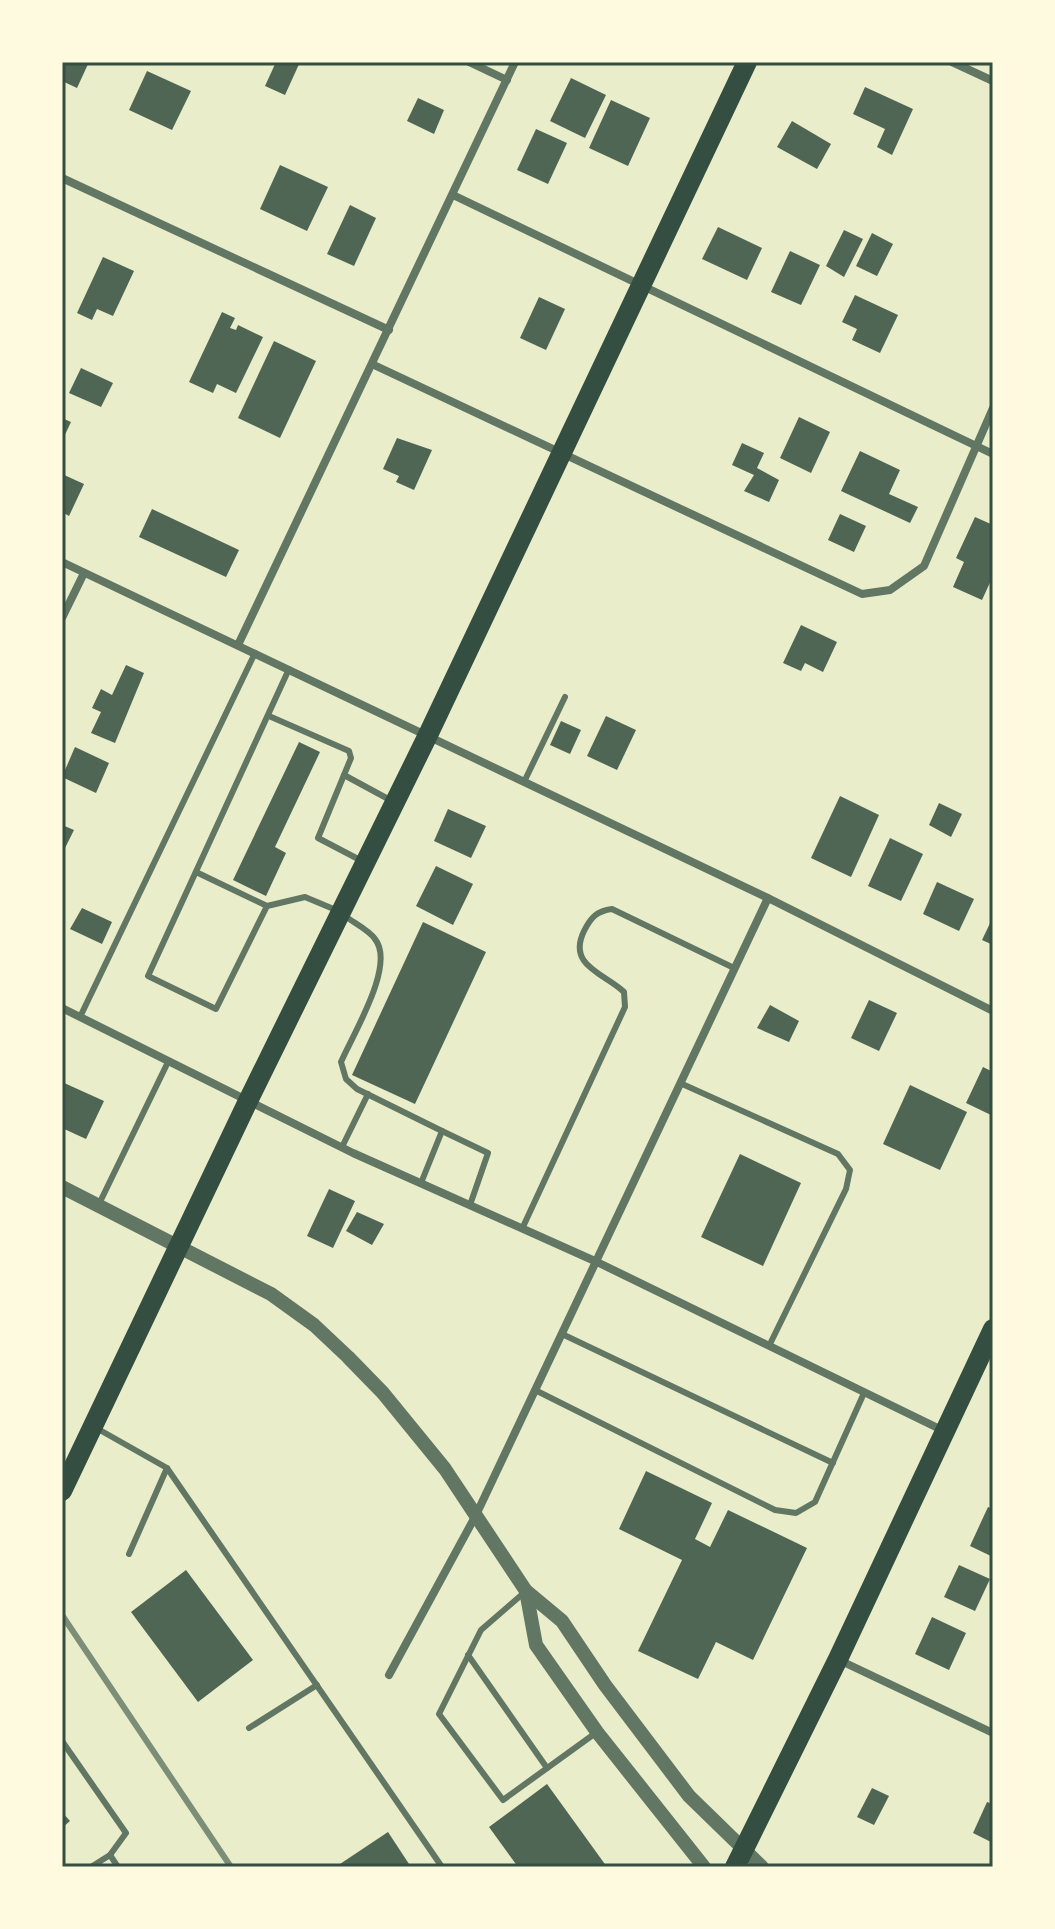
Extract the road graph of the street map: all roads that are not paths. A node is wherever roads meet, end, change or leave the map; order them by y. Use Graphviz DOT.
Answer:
graph roads {
  1 [pos="469,62"];
  2 [pos="515,62"];
  3 [pos="747,62"];
  4 [pos="952,62"];
  5 [pos="507,80"];
  6 [pos="993,81"];
  7 [pos="62,178"];
  8 [pos="453,195"];
  9 [pos="642,283"];
  10 [pos="389,330"];
  11 [pos="374,365"];
  12 [pos="993,408"];
  13 [pos="976,446"];
  14 [pos="561,451"];
  15 [pos="993,454"];
  16 [pos="62,562"];
  17 [pos="84,573"];
  18 [pos="62,618"];
  19 [pos="238,645"];
  20 [pos="255,653"];
  21 [pos="289,669"];
  22 [pos="565,697"];
  23 [pos="269,716"];
  24 [pos="427,737"];
  25 [pos="344,775"];
  26 [pos="524,782"];
  27 [pos="395,803"];
  28 [pos="365,863"];
  29 [pos="196,872"];
  30 [pos="768,898"];
  31 [pos="267,906"];
  32 [pos="341,913"];
  33 [pos="734,968"];
  34 [pos="62,1008"];
  35 [pos="993,1011"];
  36 [pos="80,1017"];
  37 [pos="168,1062"];
  38 [pos="680,1083"];
  39 [pos="368,1094"];
  40 [pos="248,1101"];
  41 [pos="442,1131"];
  42 [pos="342,1147"];
  43 [pos="421,1183"];
  44 [pos="62,1187"];
  45 [pos="99,1204"];
  46 [pos="470,1205"];
  47 [pos="522,1229"];
  48 [pos="179,1244"];
  49 [pos="597,1262"];
  50 [pos="993,1329"];
  51 [pos="562,1334"];
  52 [pos="769,1346"];
  53 [pos="535,1390"];
  54 [pos="864,1393"];
  55 [pos="93,1426"];
  56 [pos="944,1431"];
  57 [pos="833,1463"];
  58 [pos="167,1468"];
  59 [pos="62,1491"];
  60 [pos="476,1515"];
  61 [pos="129,1554"];
  62 [pos="526,1591"];
  63 [pos="468,1655"];
  64 [pos="838,1659"];
  65 [pos="389,1675"];
  66 [pos="317,1685"];
  67 [pos="249,1728"];
  68 [pos="597,1732"];
  69 [pos="993,1733"];
  70 [pos="62,1741"];
  71 [pos="547,1768"];
  72 [pos="110,1855"];
  73 [pos="739,1859"];
  74 [pos="439,1866"];
  75 [pos="91,1867"];
  76 [pos="118,1867"];
  77 [pos="704,1867"];
  78 [pos="762,1867"];
  1 -- 5 [label="street"];
  2 -- 5 [label="street"];
  3 -- 9 [label="main road"];
  4 -- 6 [label="street"];
  5 -- 8 [label="street"];
  7 -- 10 [label="street"];
  8 -- 9 [label="street"];
  8 -- 10 [label="street"];
  9 -- 13 [label="street"];
  9 -- 14 [label="main road"];
  10 -- 11 [label="street"];
  11 -- 14 [label="street"];
  11 -- 19 [label="street"];
  12 -- 13 [label="street"];
  13 -- 14 [label="street"];
  13 -- 15 [label="street"];
  14 -- 24 [label="main road"];
  16 -- 17 [label="street"];
  17 -- 18 [label="street"];
  17 -- 19 [label="street"];
  19 -- 20 [label="street"];
  20 -- 21 [label="street"];
  20 -- 36 [label="lane"];
  21 -- 23 [label="lane"];
  21 -- 24 [label="street"];
  22 -- 26 [label="lane"];
  23 -- 25 [label="lane"];
  23 -- 29 [label="lane"];
  24 -- 26 [label="street"];
  24 -- 27 [label="main road"];
  25 -- 27 [label="lane"];
  25 -- 28 [label="lane"];
  26 -- 30 [label="street"];
  27 -- 28 [label="main road"];
  28 -- 32 [label="main road"];
  29 -- 31 [label="lane"];
  29 -- 31 [label="lane"];
  30 -- 33 [label="street"];
  30 -- 35 [label="street"];
  31 -- 32 [label="lane"];
  32 -- 39 [label="lane"];
  32 -- 40 [label="main road"];
  33 -- 38 [label="street"];
  33 -- 47 [label="lane"];
  34 -- 36 [label="street"];
  36 -- 37 [label="street"];
  37 -- 40 [label="street"];
  37 -- 45 [label="lane"];
  38 -- 49 [label="street"];
  38 -- 52 [label="lane"];
  39 -- 41 [label="lane"];
  39 -- 42 [label="lane"];
  40 -- 42 [label="street"];
  40 -- 48 [label="main road"];
  41 -- 43 [label="lane"];
  41 -- 46 [label="lane"];
  42 -- 43 [label="street"];
  43 -- 46 [label="street"];
  44 -- 45 [label="street"];
  45 -- 48 [label="street"];
  46 -- 47 [label="street"];
  47 -- 49 [label="street"];
  48 -- 55 [label="main road"];
  48 -- 60 [label="street"];
  49 -- 51 [label="street"];
  49 -- 52 [label="street"];
  50 -- 56 [label="main road"];
  51 -- 53 [label="street"];
  51 -- 57 [label="lane"];
  52 -- 54 [label="street"];
  53 -- 57 [label="lane"];
  53 -- 60 [label="street"];
  54 -- 56 [label="street"];
  54 -- 57 [label="lane"];
  55 -- 58 [label="lane"];
  55 -- 59 [label="main road"];
  56 -- 64 [label="main road"];
  58 -- 61 [label="lane"];
  58 -- 66 [label="lane"];
  60 -- 62 [label="street"];
  60 -- 65 [label="street"];
  62 -- 63 [label="lane"];
  62 -- 68 [label="street"];
  62 -- 73 [label="street"];
  63 -- 71 [label="lane"];
  63 -- 71 [label="lane"];
  64 -- 69 [label="street"];
  64 -- 73 [label="main road"];
  66 -- 67 [label="lane"];
  66 -- 74 [label="lane"];
  68 -- 71 [label="lane"];
  68 -- 77 [label="street"];
  70 -- 72 [label="lane"];
  72 -- 75 [label="lane"];
  72 -- 76 [label="lane"];
  73 -- 78 [label="street"];
}
